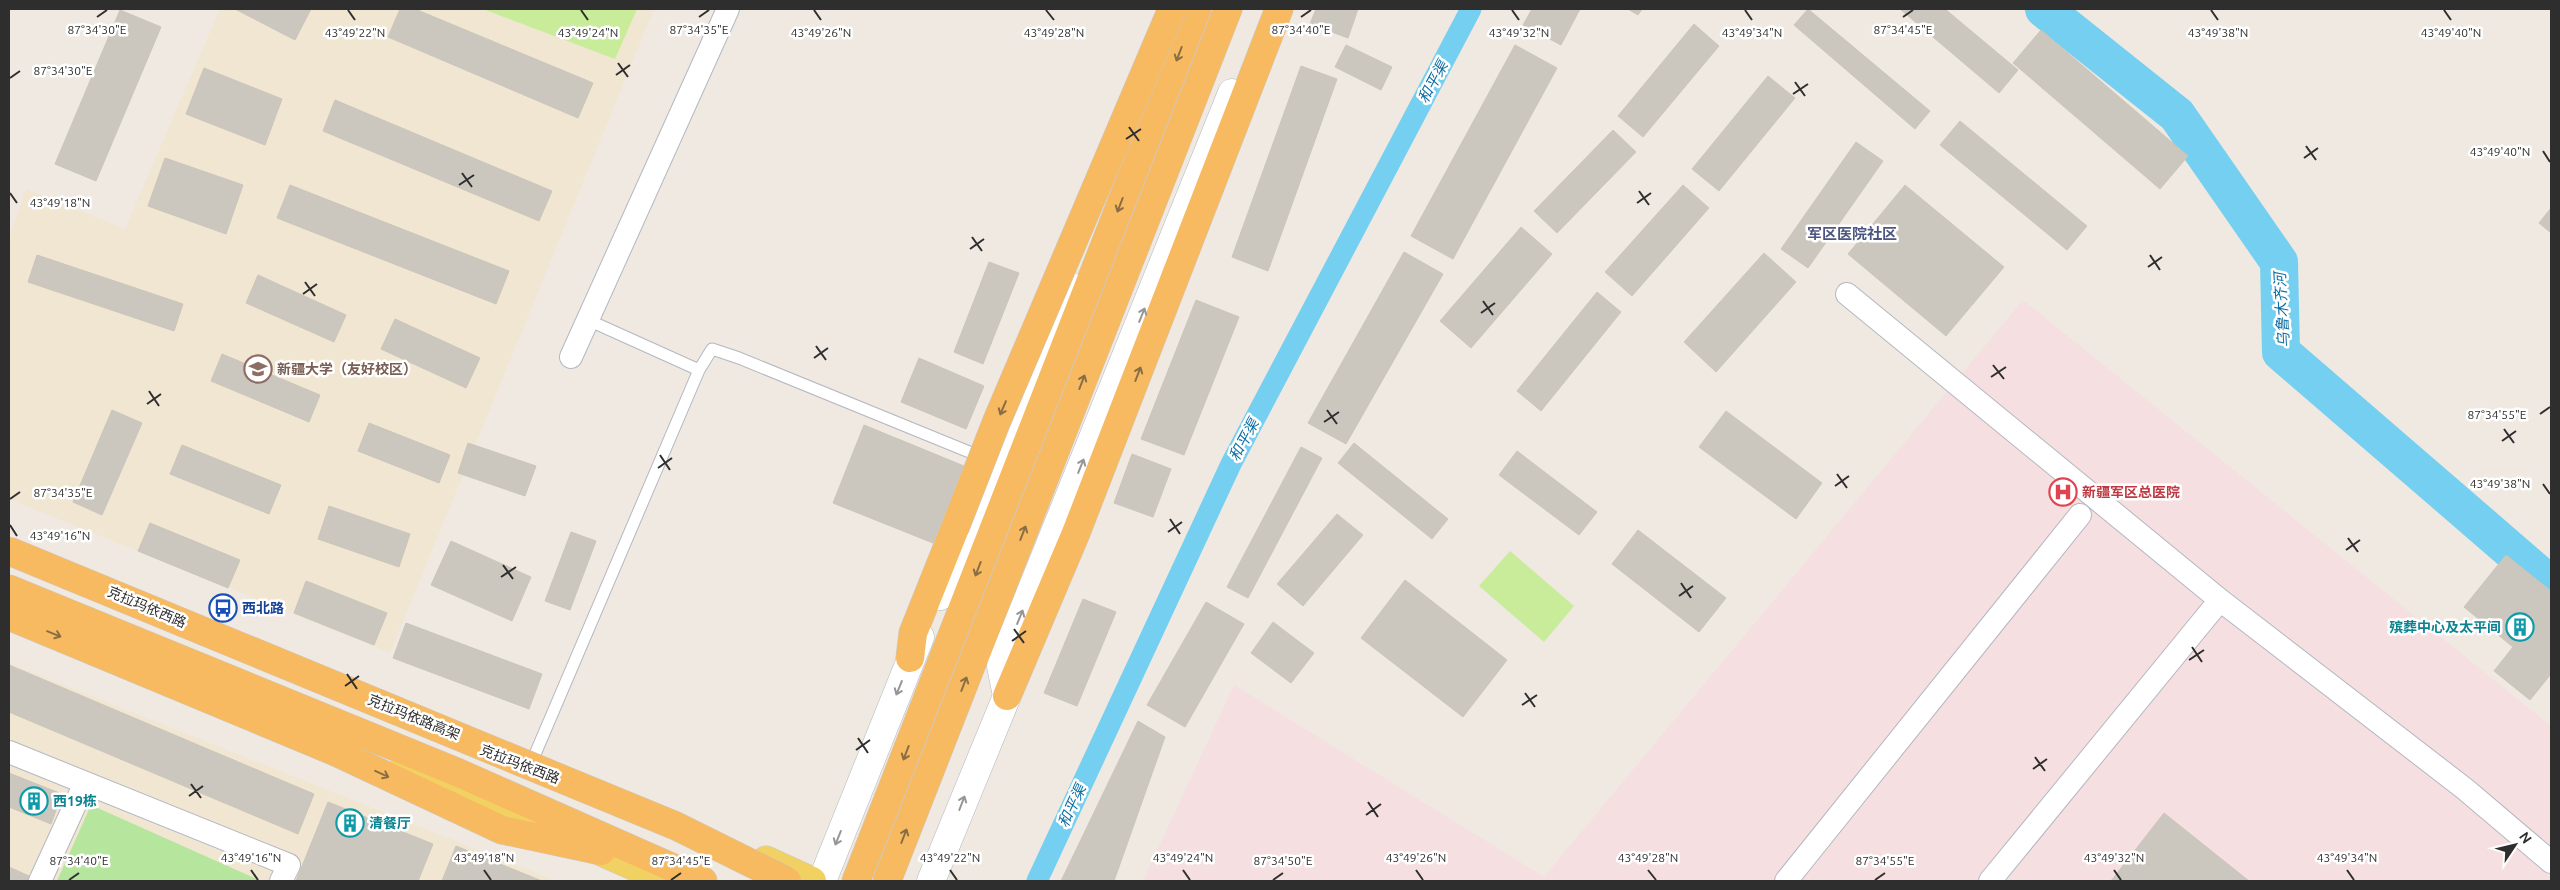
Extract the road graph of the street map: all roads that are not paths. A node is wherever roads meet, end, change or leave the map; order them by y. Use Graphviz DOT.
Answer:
graph roads {
  1 [pos="728,9"];
  2 [pos="1170,9"];
  3 [pos="1197,9"];
  4 [pos="1228,9"];
  5 [pos="1267,9"];
  6 [pos="1279,9"];
  7 [pos="1847,294"];
  8 [pos="588,320"];
  9 [pos="570,357"];
  10 [pos="700,370"];
  11 [pos="1002,465"];
  12 [pos="2080,515"];
  13 [pos="14,550"];
  14 [pos="9,589"];
  15 [pos="9,594"];
  16 [pos="2220,600"];
  17 [pos="9,616"];
  18 [pos="910,658"];
  19 [pos="1006,696"];
  20 [pos="9,752"];
  21 [pos="530,767"];
  22 [pos="85,783"];
  23 [pos="601,851"];
  24 [pos="2551,862"];
  25 [pos="40,881"];
  26 [pos="281,881"];
  27 [pos="667,881"];
  28 [pos="702,881"];
  29 [pos="787,881"];
  30 [pos="812,881"];
  31 [pos="822,881"];
  32 [pos="856,881"];
  33 [pos="887,881"];
  34 [pos="932,881"];
  35 [pos="1786,881"];
  36 [pos="1990,881"];
  1 -- 8 [label="street"];
  2 -- 11 [label="main road"];
  2 -- 18 [label="highway, one-way, bridge"];
  3 -- 32 [label="highway, one-way"];
  33 -- 4 [label="highway, one-way"];
  19 -- 5 [label="main road, one-way"];
  19 -- 6 [label="highway, one-way"];
  7 -- 16 [label="street"];
  8 -- 9 [label="street"];
  8 -- 10 [label="lane"];
  10 -- 11 [label="lane"];
  10 -- 21 [label="lane"];
  11 -- 18 [label="main road"];
  12 -- 35 [label="street"];
  13 -- 21 [label="main road, 克拉玛依西路"];
  13 -- 29 [label="highway, 克拉玛依路高架, bridge"];
  14 -- 28 [label="highway"];
  15 -- 23 [label="main road"];
  16 -- 24 [label="street"];
  16 -- 36 [label="street"];
  17 -- 23 [label="highway, one-way"];
  18 -- 31 [label="main road, one-way"];
  34 -- 19 [label="main road, one-way"];
  20 -- 22 [label="street"];
  21 -- 30 [label="main road, 克拉玛依西路"];
  22 -- 25 [label="street"];
  22 -- 26 [label="street"];
  23 -- 27 [label="main road"];
}
